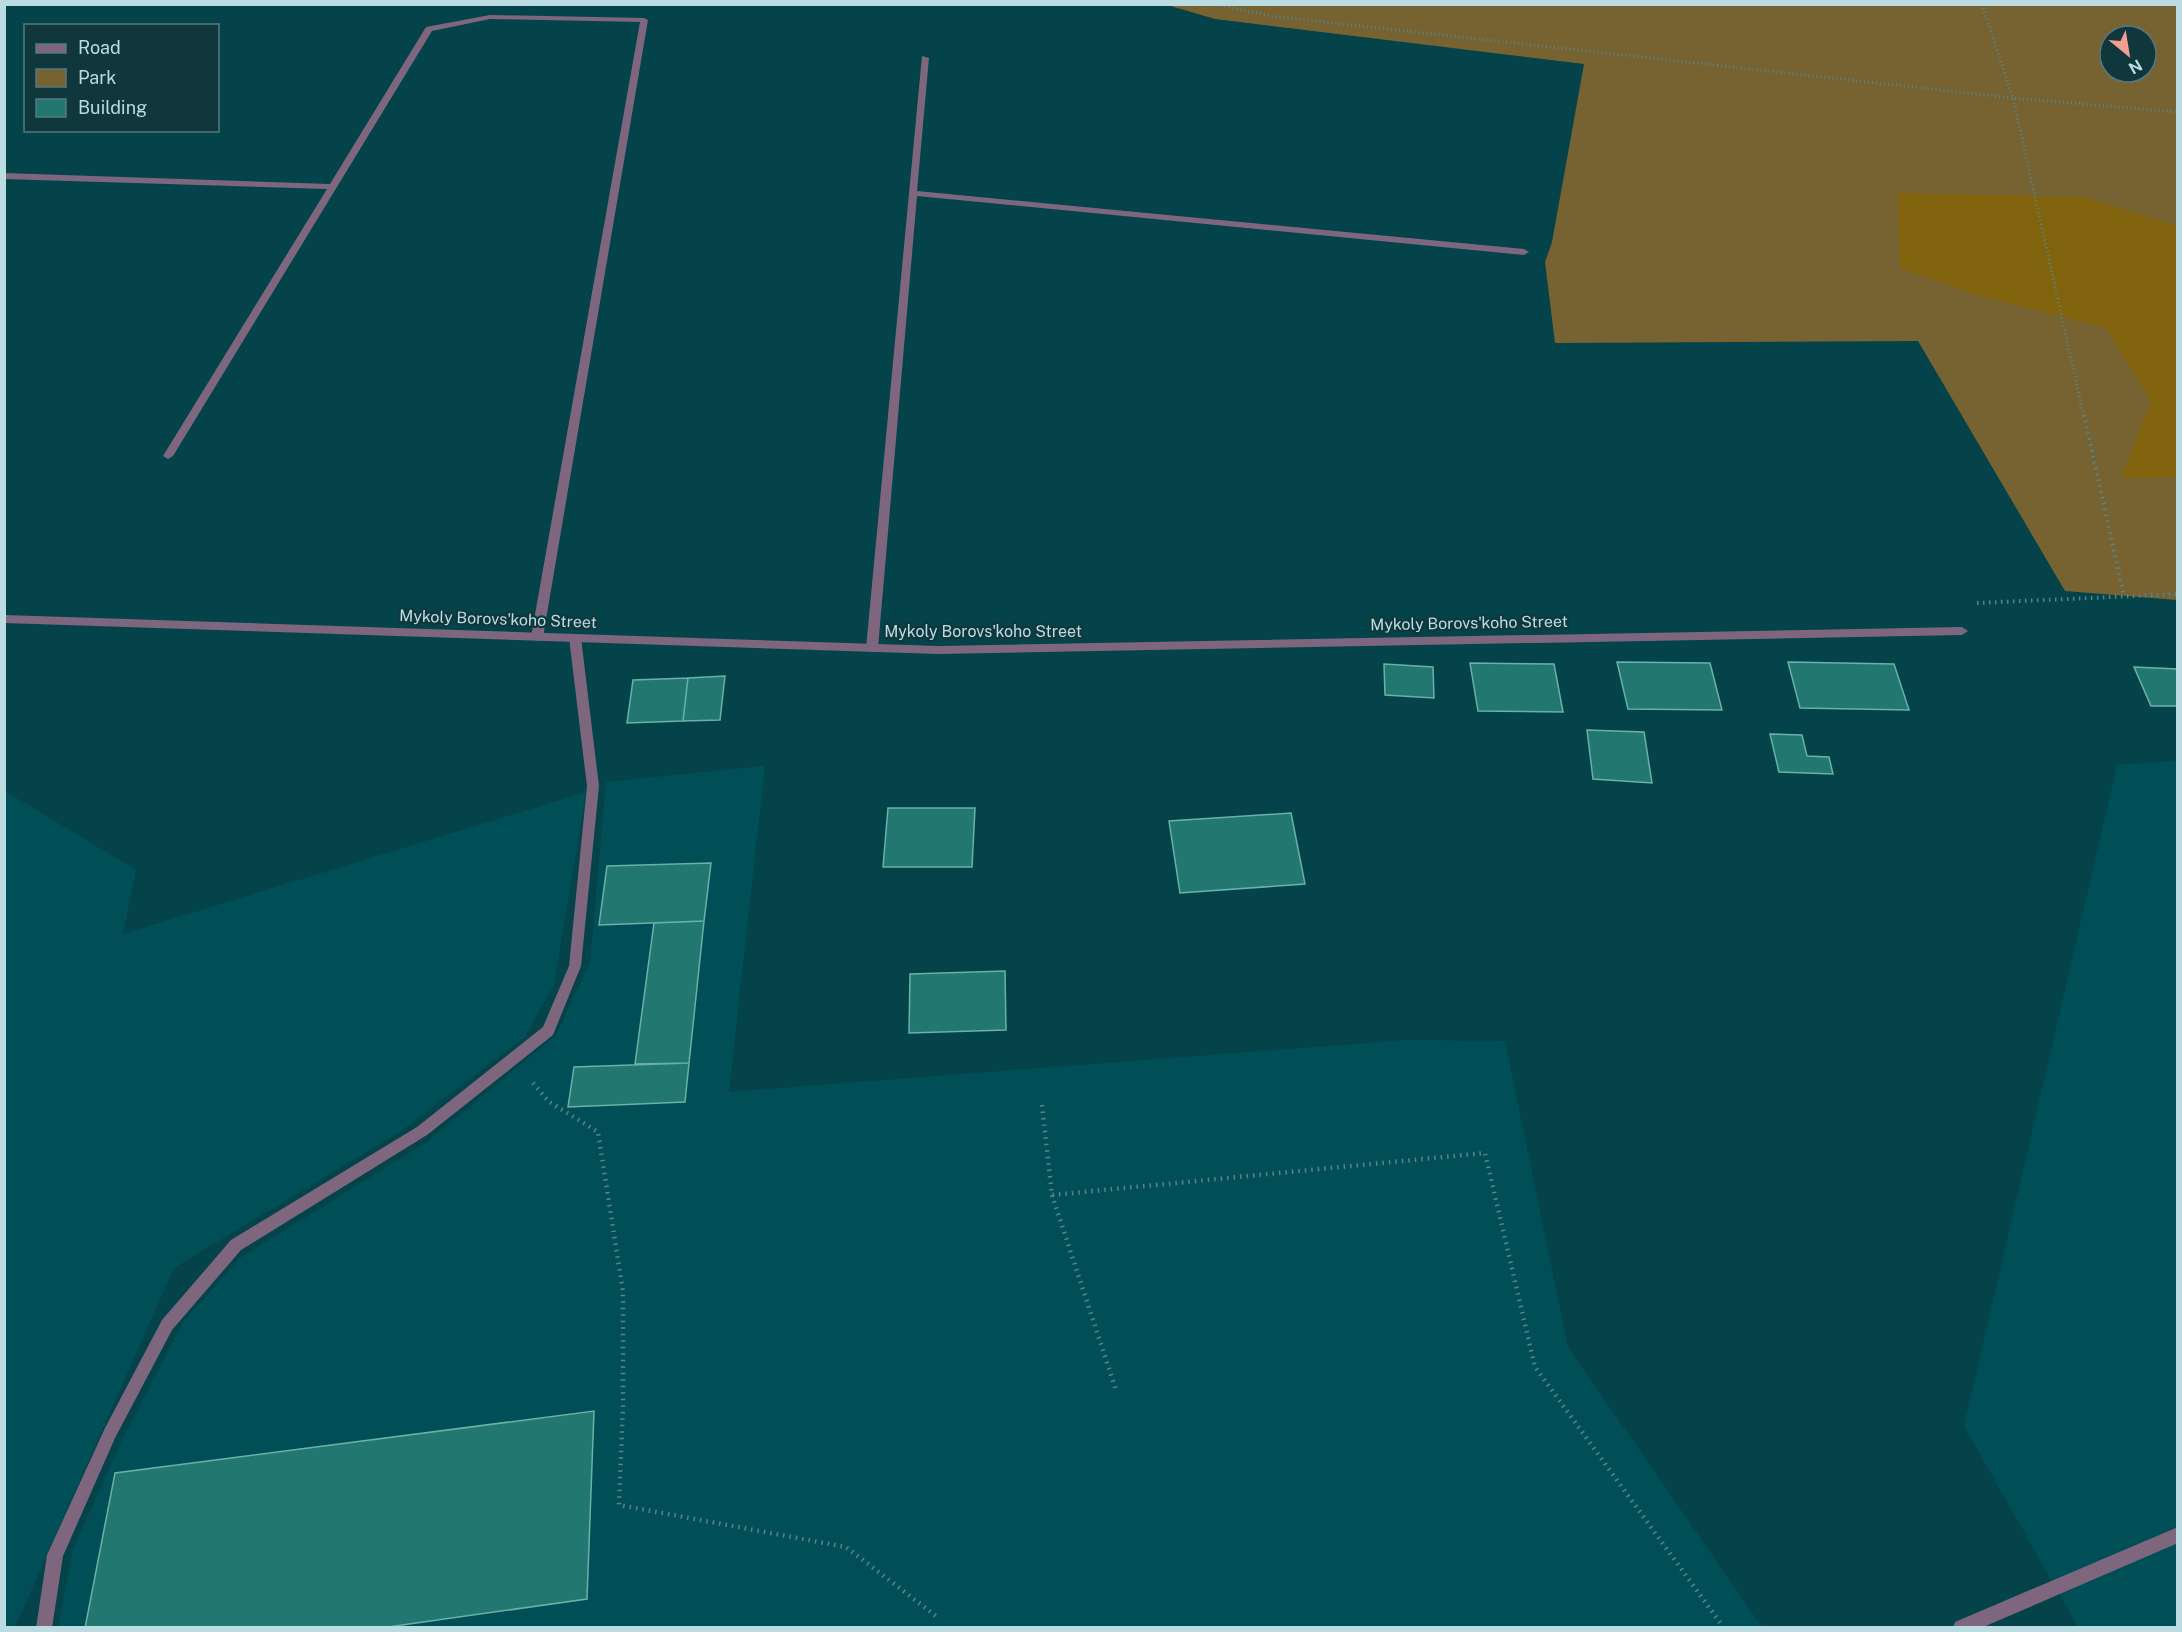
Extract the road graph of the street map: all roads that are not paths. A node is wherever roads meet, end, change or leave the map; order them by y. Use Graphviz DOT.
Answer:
graph roads {
  1 [pos="926,58"];
  2 [pos="4,176"];
  3 [pos="334,187"];
  4 [pos="914,193"];
  5 [pos="1524,252"];
  6 [pos="168,456"];
  7 [pos="4,619"];
  8 [pos="1962,631"];
  9 [pos="537,637"];
  10 [pos="575,638"];
  11 [pos="872,648"];
  12 [pos="2178,1535"];
  13 [pos="44,1628"];
  14 [pos="1961,1628"];
  1 -- 4 [label="street"];
  2 -- 3 [label="street"];
  3 -- 6 [label="street"];
  3 -- 9 [label="street"];
  4 -- 5 [label="street"];
  4 -- 11 [label="street"];
  7 -- 9 [label="street, Mykoly Borovs'koho Street"];
  8 -- 11 [label="street, Mykoly Borovs'koho Street"];
  9 -- 10 [label="street, Mykoly Borovs'koho Street"];
  10 -- 11 [label="street, Mykoly Borovs'koho Street"];
  10 -- 13 [label="street"];
  12 -- 14 [label="street"];
}
